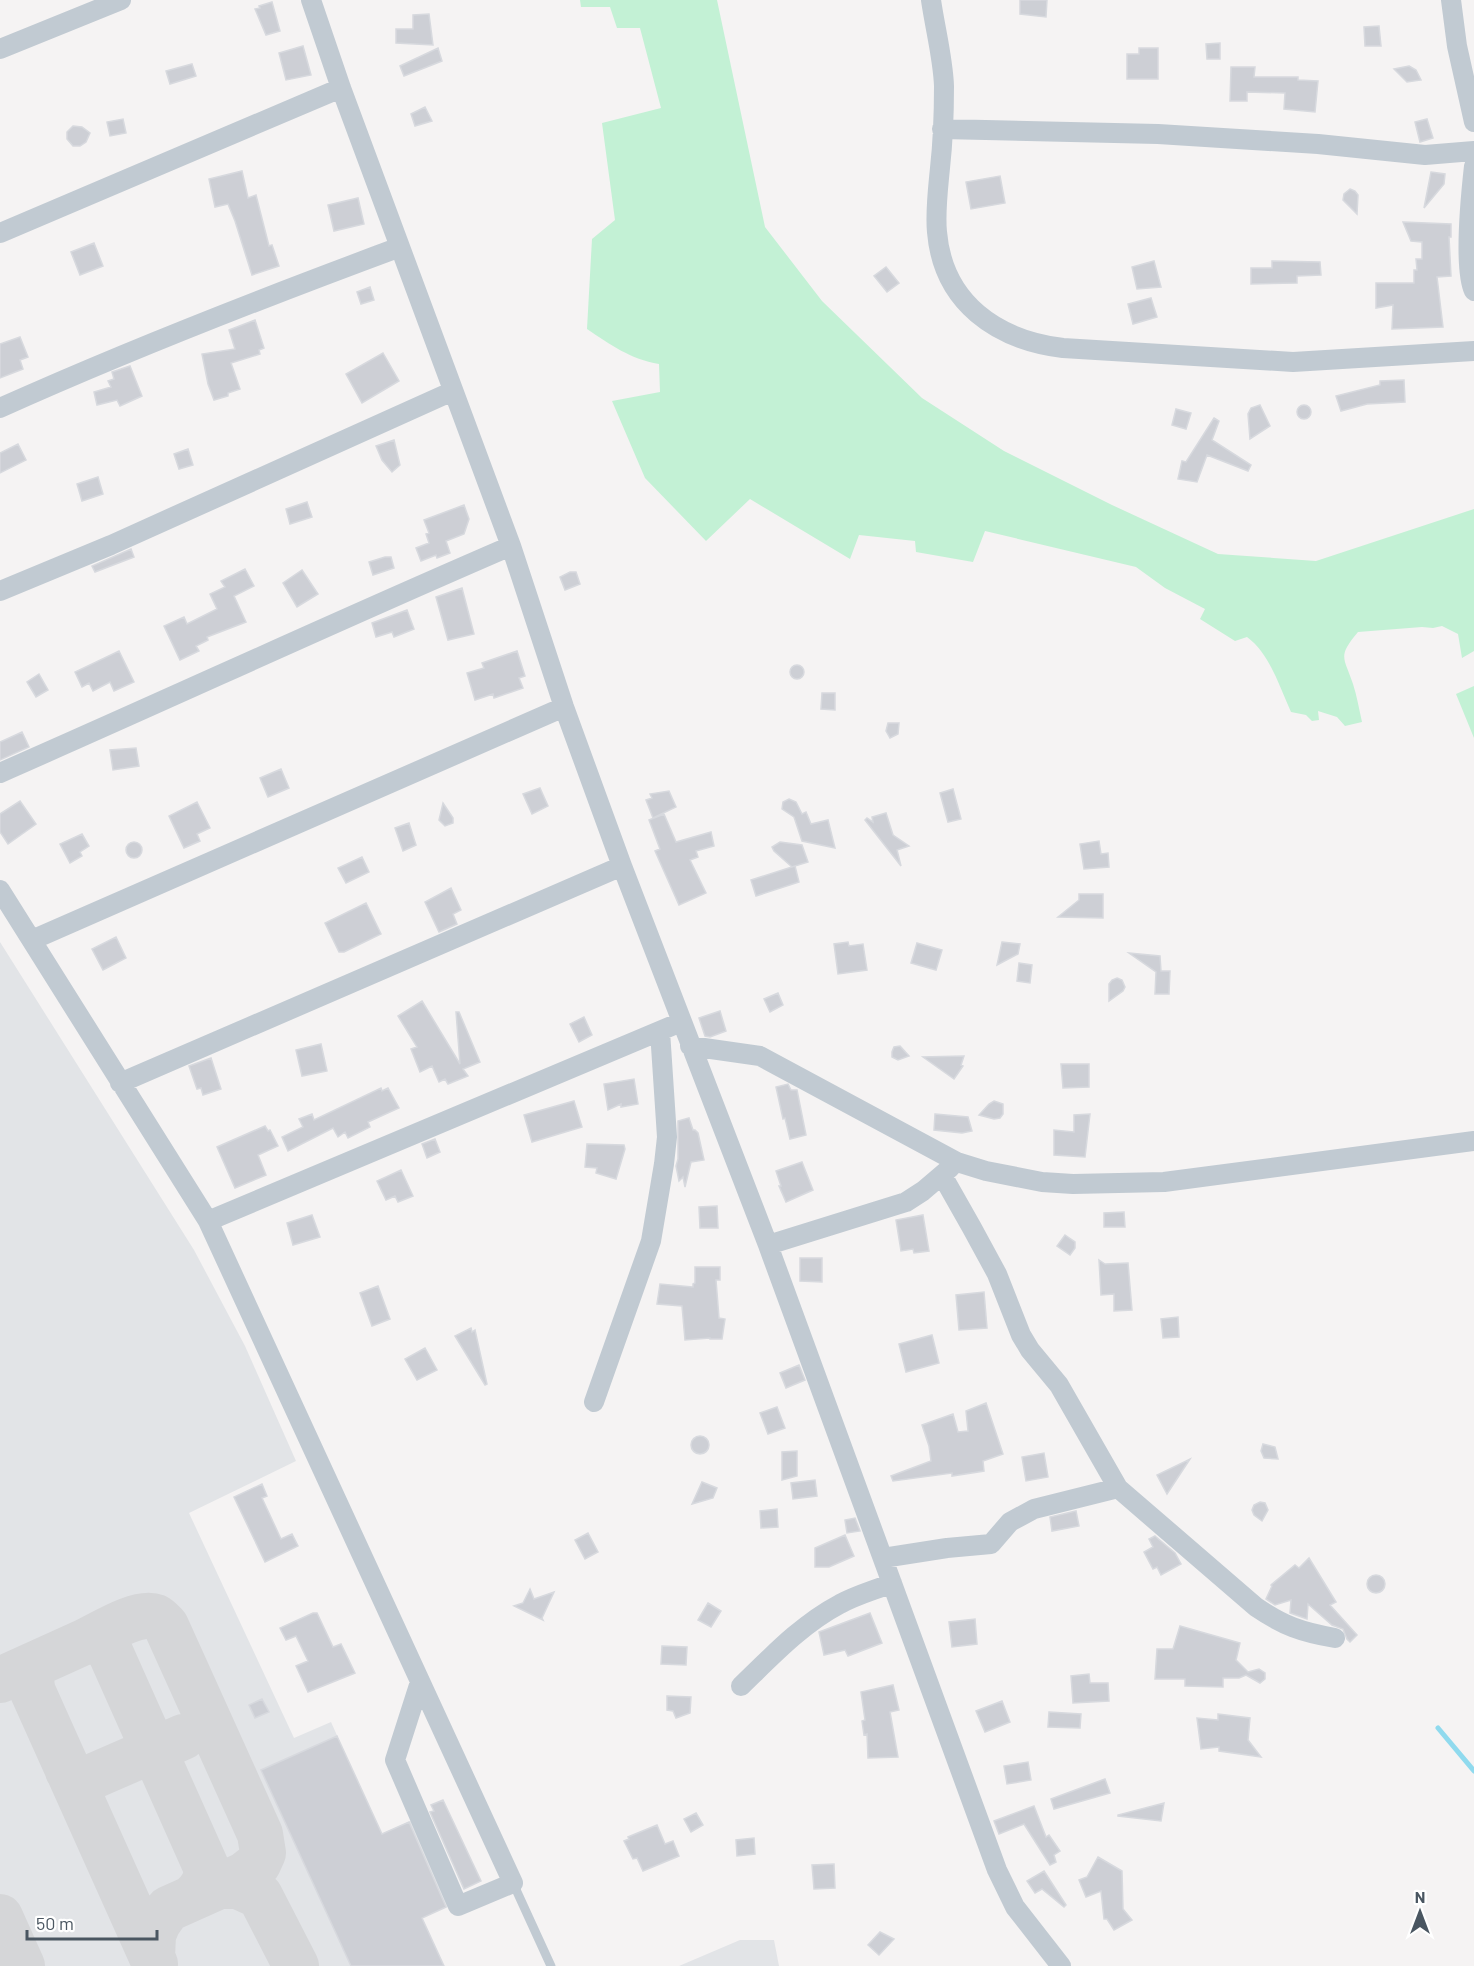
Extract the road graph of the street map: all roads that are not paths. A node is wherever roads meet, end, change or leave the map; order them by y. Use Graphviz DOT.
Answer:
graph roads {
  1 [pos="121,0"];
  2 [pos="311,0"];
  3 [pos="931,0"];
  4 [pos="1451,0"];
  5 [pos="0,49"];
  6 [pos="341,88"];
  7 [pos="1474,122"];
  8 [pos="942,129"];
  9 [pos="1474,151"];
  10 [pos="1474,166"];
  11 [pos="0,233"];
  12 [pos="400,247"];
  13 [pos="1474,291"];
  14 [pos="1474,351"];
  15 [pos="453,391"];
  16 [pos="0,408"];
  17 [pos="511,546"];
  18 [pos="0,591"];
  19 [pos="564,707"];
  20 [pos="0,773"];
  21 [pos="622,866"];
  22 [pos="0,890"];
  23 [pos="32,940"];
  24 [pos="681,1022"];
  25 [pos="660,1031"];
  26 [pos="690,1046"];
  27 [pos="120,1083"];
  28 [pos="1474,1141"];
  29 [pos="957,1162"];
  30 [pos="942,1176"];
  31 [pos="208,1221"];
  32 [pos="768,1245"];
  33 [pos="594,1402"];
  34 [pos="1118,1488"];
  35 [pos="883,1558"];
  36 [pos="892,1583"];
  37 [pos="1335,1638"];
  38 [pos="420,1682"];
  39 [pos="741,1686"];
  40 [pos="513,1883"];
  41 [pos="551,1966"];
  42 [pos="1061,1966"];
  1 -- 5 [label="street"];
  2 -- 6 [label="street"];
  3 -- 8 [label="street"];
  4 -- 7 [label="street"];
  6 -- 11 [label="street"];
  6 -- 12 [label="street"];
  8 -- 9 [label="street"];
  8 -- 14 [label="street"];
  10 -- 13 [label="street"];
  12 -- 15 [label="street"];
  12 -- 16 [label="street"];
  15 -- 17 [label="street"];
  15 -- 18 [label="street"];
  17 -- 19 [label="street"];
  17 -- 20 [label="street"];
  19 -- 21 [label="street"];
  19 -- 23 [label="street"];
  21 -- 24 [label="street"];
  21 -- 27 [label="street"];
  22 -- 23 [label="street"];
  23 -- 27 [label="street"];
  24 -- 25 [label="street"];
  24 -- 26 [label="street"];
  25 -- 31 [label="street"];
  25 -- 33 [label="street"];
  26 -- 29 [label="street"];
  26 -- 32 [label="street"];
  27 -- 31 [label="street"];
  28 -- 29 [label="street"];
  29 -- 30 [label="street"];
  30 -- 32 [label="street"];
  30 -- 34 [label="street"];
  31 -- 38 [label="street"];
  32 -- 35 [label="street"];
  34 -- 35 [label="street"];
  34 -- 37 [label="street"];
  35 -- 36 [label="street"];
  36 -- 39 [label="street"];
  36 -- 42 [label="street"];
  38 -- 40 [label="street"];
  38 -- 40 [label="street"];
  40 -- 41 [label="lane"];
}
